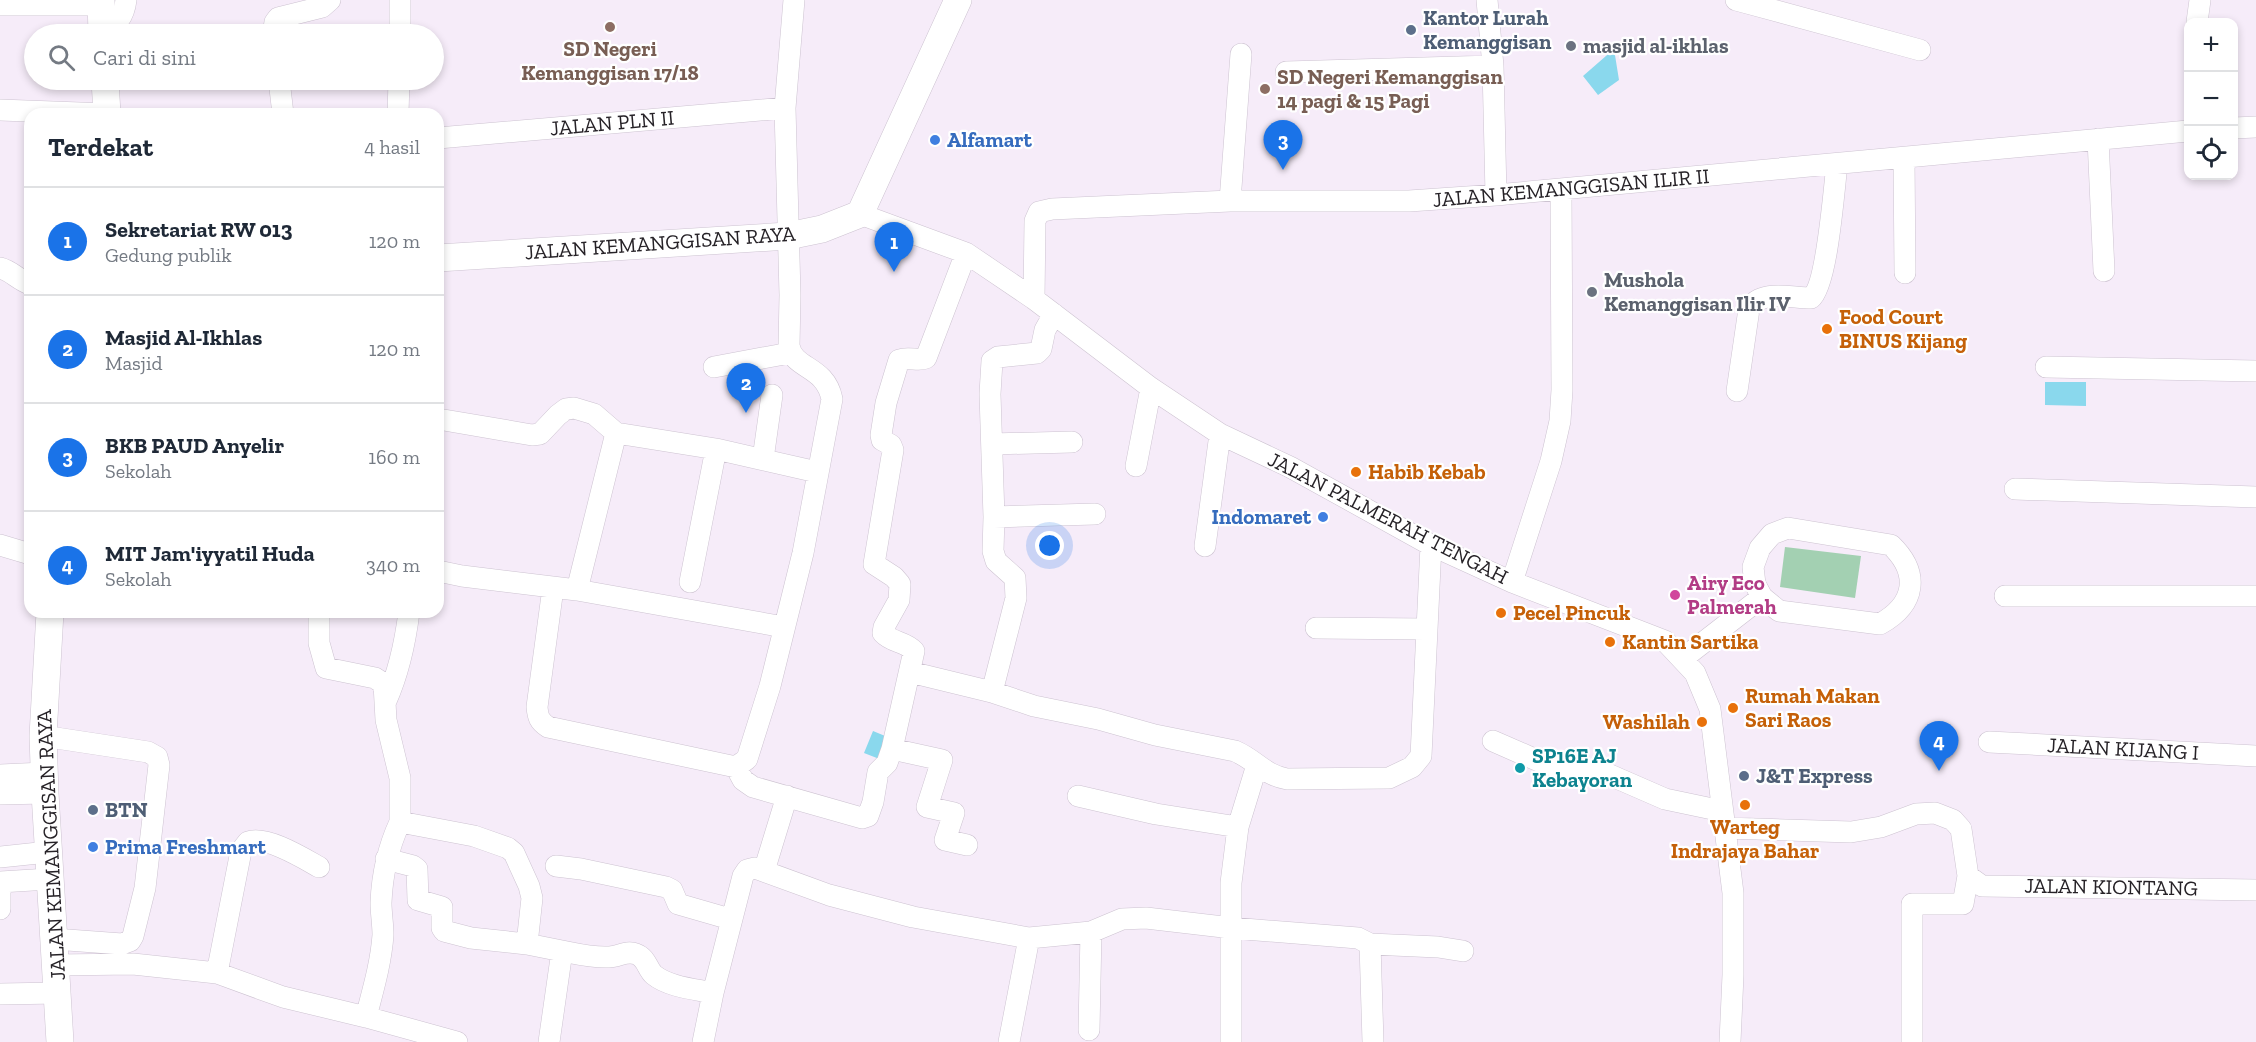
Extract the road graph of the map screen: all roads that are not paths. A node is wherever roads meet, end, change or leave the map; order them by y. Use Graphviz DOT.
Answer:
graph roads {
  1 [pos="400,0"];
  2 [pos="794,0"];
  3 [pos="958,0"];
  4 [pos="1487,0"];
  5 [pos="1736,0"];
  6 [pos="2200,0"];
  7 [pos="325,2"];
  8 [pos="0,5"];
  9 [pos="106,14"];
  10 [pos="2198,18"];
  11 [pos="275,24"];
  12 [pos="400,24"];
  13 [pos="1920,50"];
  14 [pos="1241,54"];
  15 [pos="1492,66"];
  16 [pos="1286,72"];
  17 [pos="106,90"];
  18 [pos="280,90"];
  19 [pos="399,90"];
  20 [pos="107,108"];
  21 [pos="282,108"];
  22 [pos="398,108"];
  23 [pos="785,108"];
  24 [pos="0,110"];
  25 [pos="24,111"];
  26 [pos="2256,127"];
  27 [pos="2238,128"];
  28 [pos="2184,131"];
  29 [pos="444,137"];
  30 [pos="2098,139"];
  31 [pos="1904,158"];
  32 [pos="1837,165"];
  33 [pos="1561,190"];
  34 [pos="1496,195"];
  35 [pos="1230,201"];
  36 [pos="860,214"];
  37 [pos="788,236"];
  38 [pos="966,253"];
  39 [pos="444,258"];
  40 [pos="0,268"];
  41 [pos="2104,271"];
  42 [pos="1905,273"];
  43 [pos="24,282"];
  44 [pos="1034,299"];
  45 [pos="1054,314"];
  46 [pos="790,353"];
  47 [pos="714,367"];
  48 [pos="2046,367"];
  49 [pos="2256,371"];
  50 [pos="1151,388"];
  51 [pos="1737,392"];
  52 [pos="772,395"];
  53 [pos="444,420"];
  54 [pos="616,433"];
  55 [pos="1220,434"];
  56 [pos="1072,441"];
  57 [pos="992,444"];
  58 [pos="716,449"];
  59 [pos="764,459"];
  60 [pos="1136,466"];
  61 [pos="817,472"];
  62 [pos="2016,489"];
  63 [pos="2256,497"];
  64 [pos="1095,514"];
  65 [pos="994,517"];
  66 [pos="0,545"];
  67 [pos="1431,545"];
  68 [pos="1204,546"];
  69 [pos="24,552"];
  70 [pos="444,572"];
  71 [pos="690,582"];
  72 [pos="1512,582"];
  73 [pos="554,588"];
  74 [pos="577,590"];
  75 [pos="2005,596"];
  76 [pos="2256,596"];
  77 [pos="1762,597"];
  78 [pos="50,618"];
  79 [pos="320,618"];
  80 [pos="409,618"];
  81 [pos="784,627"];
  82 [pos="1316,628"];
  83 [pos="1426,629"];
  84 [pos="1682,659"];
  85 [pos="910,672"];
  86 [pos="992,692"];
  87 [pos="385,702"];
  88 [pos="43,736"];
  89 [pos="1492,741"];
  90 [pos="1989,742"];
  91 [pos="892,749"];
  92 [pos="2256,756"];
  93 [pos="1257,765"];
  94 [pos="736,767"];
  95 [pos="0,775"];
  96 [pos="44,783"];
  97 [pos="0,794"];
  98 [pos="787,796"];
  99 [pos="1078,796"];
  100 [pos="1723,820"];
  101 [pos="399,822"];
  102 [pos="1238,827"];
  103 [pos="967,845"];
  104 [pos="48,852"];
  105 [pos="0,856"];
  106 [pos="386,859"];
  107 [pos="556,866"];
  108 [pos="319,867"];
  109 [pos="764,871"];
  110 [pos="1968,876"];
  111 [pos="49,879"];
  112 [pos="0,883"];
  113 [pos="2256,890"];
  114 [pos="0,909"];
  115 [pos="730,919"];
  116 [pos="1232,928"];
  117 [pos="1091,932"];
  118 [pos="1029,938"];
  119 [pos="1364,941"];
  120 [pos="527,944"];
  121 [pos="562,951"];
  122 [pos="1463,951"];
  123 [pos="55,952"];
  124 [pos="217,973"];
  125 [pos="58,993"];
  126 [pos="713,993"];
  127 [pos="0,994"];
  128 [pos="366,1017"];
  129 [pos="1089,1030"];
  130 [pos="60,1042"];
  131 [pos="457,1042"];
  132 [pos="549,1042"];
  133 [pos="704,1042"];
  134 [pos="1009,1042"];
  135 [pos="1231,1042"];
  136 [pos="1373,1042"];
  137 [pos="1730,1042"];
  138 [pos="1912,1042"];
  1 -- 12 [label="street"];
  2 -- 23 [label="street"];
  3 -- 36 [label="main road"];
  4 -- 15 [label="street"];
  5 -- 13 [label="street"];
  6 -- 10 [label="street"];
  7 -- 11 [label="street"];
  8 -- 9 [label="street"];
  14 -- 35 [label="street"];
  15 -- 16 [label="street"];
  15 -- 34 [label="street"];
  17 -- 20 [label="main road"];
  18 -- 21 [label="street"];
  19 -- 22 [label="street"];
  23 -- 29 [label="street, JALAN PLN II"];
  23 -- 37 [label="street"];
  24 -- 25 [label="street"];
  26 -- 27 [label="street"];
  28 -- 30 [label="street, JALAN KEMANGGISAN ILIR II"];
  30 -- 31 [label="street, JALAN KEMANGGISAN ILIR II"];
  30 -- 41 [label="street"];
  31 -- 32 [label="street, JALAN KEMANGGISAN ILIR II"];
  31 -- 42 [label="street"];
  32 -- 33 [label="street, JALAN KEMANGGISAN ILIR II"];
  32 -- 51 [label="street"];
  33 -- 34 [label="street, JALAN KEMANGGISAN ILIR II"];
  33 -- 72 [label="street"];
  34 -- 35 [label="street, JALAN KEMANGGISAN ILIR II"];
  35 -- 44 [label="street, JALAN KEMANGGISAN ILIR II"];
  36 -- 37 [label="main road, JALAN KEMANGGISAN RAYA"];
  36 -- 38 [label="street, JALAN PALMERAH TENGAH"];
  37 -- 39 [label="main road, JALAN KEMANGGISAN RAYA"];
  37 -- 46 [label="street"];
  38 -- 44 [label="street, JALAN PALMERAH TENGAH"];
  38 -- 85 [label="street"];
  40 -- 43 [label="street"];
  44 -- 45 [label="street, JALAN PALMERAH TENGAH"];
  45 -- 50 [label="street, JALAN PALMERAH TENGAH"];
  45 -- 57 [label="street"];
  46 -- 47 [label="street"];
  46 -- 61 [label="street"];
  48 -- 49 [label="street"];
  50 -- 55 [label="street, JALAN PALMERAH TENGAH"];
  50 -- 60 [label="street"];
  52 -- 59 [label="street"];
  53 -- 54 [label="street"];
  54 -- 58 [label="street"];
  54 -- 74 [label="street"];
  55 -- 67 [label="street, JALAN PALMERAH TENGAH"];
  55 -- 68 [label="street"];
  56 -- 57 [label="street"];
  57 -- 65 [label="street"];
  58 -- 59 [label="street"];
  58 -- 71 [label="street"];
  59 -- 61 [label="street"];
  61 -- 81 [label="street"];
  62 -- 63 [label="street"];
  64 -- 65 [label="street"];
  65 -- 86 [label="street"];
  66 -- 69 [label="street"];
  67 -- 72 [label="street, JALAN PALMERAH TENGAH"];
  67 -- 83 [label="street"];
  70 -- 73 [label="street"];
  72 -- 84 [label="street, JALAN PALMERAH TENGAH"];
  73 -- 74 [label="street"];
  73 -- 94 [label="street"];
  74 -- 81 [label="street"];
  75 -- 76 [label="street"];
  77 -- 77 [label="street"];
  77 -- 84 [label="street"];
  78 -- 88 [label="main road, JALAN KEMANGGISAN RAYA"];
  79 -- 87 [label="street"];
  80 -- 87 [label="street"];
  81 -- 94 [label="street"];
  82 -- 83 [label="street"];
  83 -- 93 [label="street"];
  84 -- 100 [label="street, JALAN PALMERAH TENGAH"];
  85 -- 86 [label="street"];
  85 -- 91 [label="street"];
  86 -- 93 [label="street"];
  87 -- 101 [label="street"];
  88 -- 96 [label="main road, JALAN KEMANGGISAN RAYA"];
  88 -- 123 [label="street"];
  89 -- 100 [label="street"];
  90 -- 92 [label="street, JALAN KIJANG I"];
  91 -- 98 [label="street"];
  91 -- 103 [label="street"];
  93 -- 102 [label="street"];
  94 -- 98 [label="street"];
  95 -- 96 [label="street"];
  96 -- 97 [label="street"];
  96 -- 104 [label="main road, JALAN KEMANGGISAN RAYA"];
  98 -- 109 [label="street"];
  99 -- 102 [label="street"];
  100 -- 110 [label="street"];
  100 -- 137 [label="street, JALAN PALMERAH TENGAH"];
  101 -- 106 [label="street"];
  101 -- 120 [label="street"];
  102 -- 116 [label="street"];
  104 -- 105 [label="street"];
  104 -- 111 [label="main road, JALAN KEMANGGISAN RAYA"];
  106 -- 120 [label="street"];
  106 -- 128 [label="street"];
  107 -- 115 [label="street"];
  108 -- 124 [label="street"];
  109 -- 115 [label="street"];
  109 -- 118 [label="street"];
  110 -- 113 [label="street, JALAN KIONTANG"];
  110 -- 138 [label="street"];
  111 -- 112 [label="street"];
  111 -- 123 [label="main road, JALAN KEMANGGISAN RAYA"];
  112 -- 114 [label="street"];
  115 -- 126 [label="street"];
  116 -- 117 [label="street"];
  116 -- 119 [label="street"];
  116 -- 135 [label="street"];
  117 -- 118 [label="street"];
  117 -- 129 [label="street"];
  118 -- 134 [label="street"];
  119 -- 122 [label="street"];
  119 -- 136 [label="street"];
  120 -- 121 [label="street"];
  121 -- 126 [label="street"];
  121 -- 132 [label="street"];
  123 -- 124 [label="street"];
  123 -- 125 [label="main road, JALAN KEMANGGISAN RAYA"];
  124 -- 128 [label="street"];
  125 -- 127 [label="street"];
  125 -- 130 [label="main road, JALAN KEMANGGISAN RAYA"];
  126 -- 133 [label="street"];
  128 -- 131 [label="street"];
}
